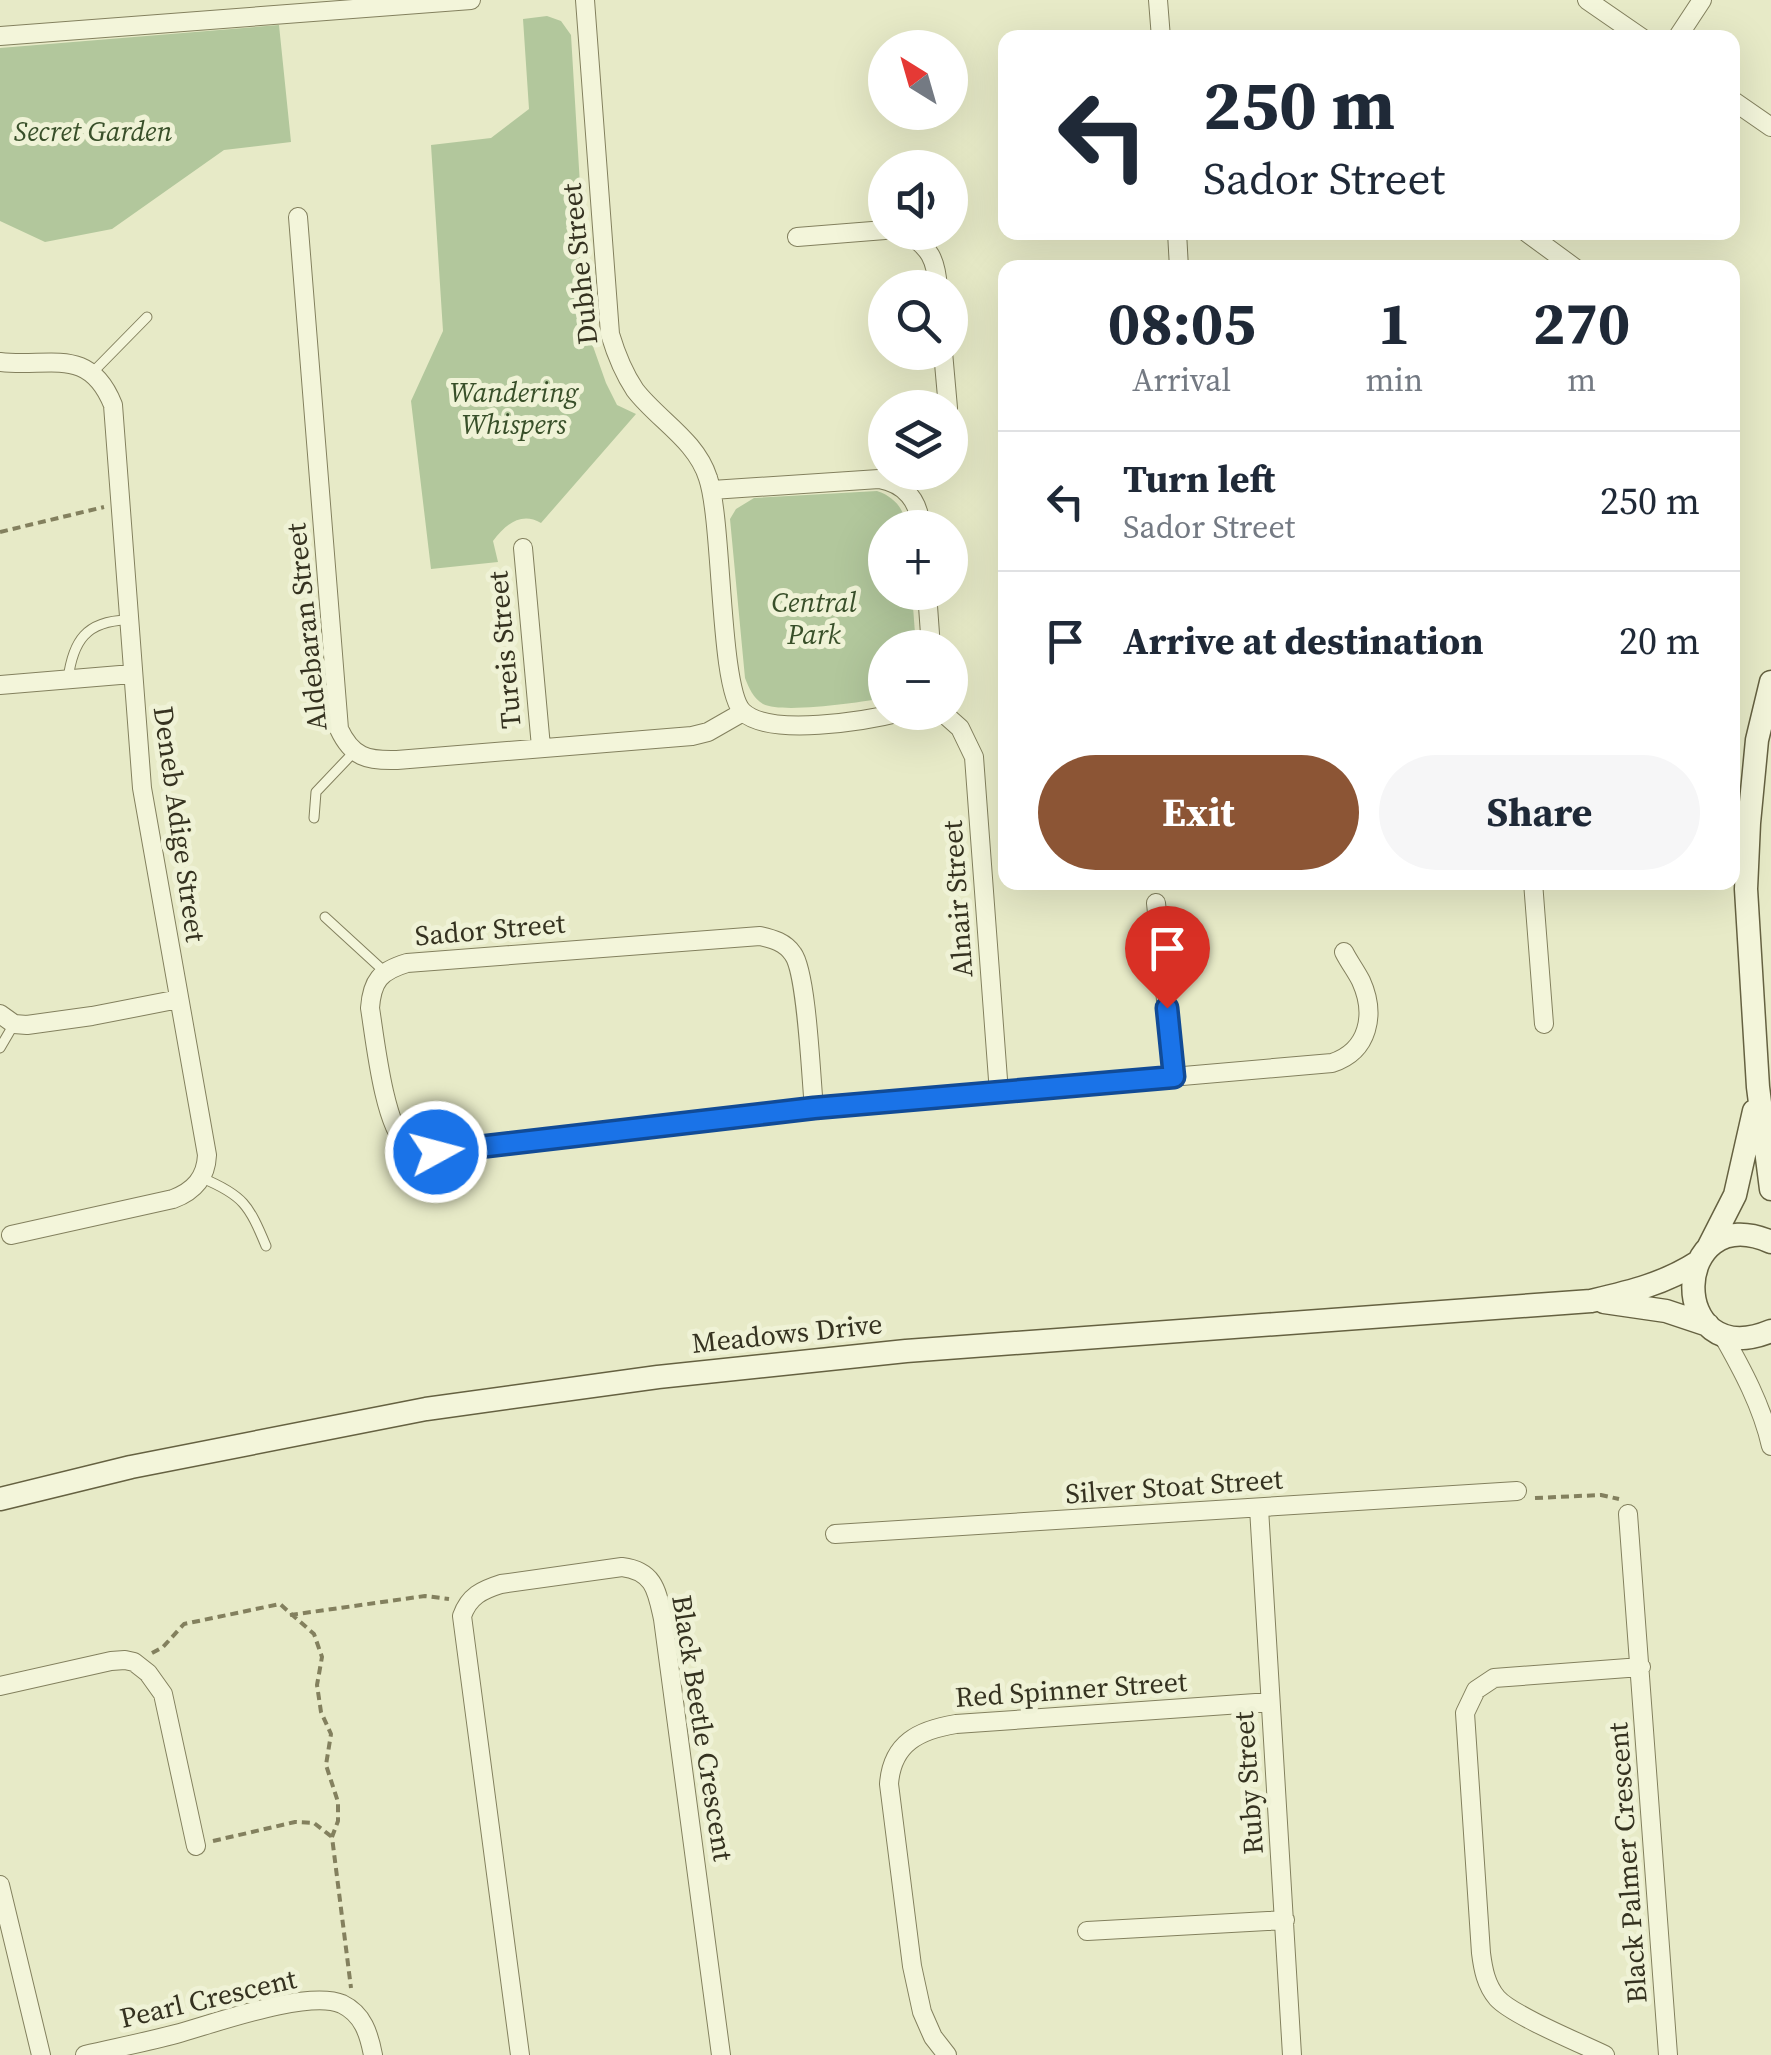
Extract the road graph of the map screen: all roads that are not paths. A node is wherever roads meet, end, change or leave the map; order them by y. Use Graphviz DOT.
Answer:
graph roads {
  1 [pos="471,0"];
  2 [pos="585,0"];
  3 [pos="1158,0"];
  4 [pos="1587,0"];
  5 [pos="1702,0"];
  6 [pos="388,3"];
  7 [pos="1160,30"];
  8 [pos="1630,30"];
  9 [pos="1682,30"];
  10 [pos="0,36"];
  11 [pos="1740,106"];
  12 [pos="1771,127"];
  13 [pos="298,217"];
  14 [pos="868,231"];
  15 [pos="797,237"];
  16 [pos="1537,240"];
  17 [pos="1564,260"];
  18 [pos="147,317"];
  19 [pos="0,362"];
  20 [pos="92,373"];
  21 [pos="868,480"];
  22 [pos="712,490"];
  23 [pos="523,548"];
  24 [pos="128,620"];
  25 [pos="132,674"];
  26 [pos="68,679"];
  27 [pos="1771,682"];
  28 [pos="0,684"];
  29 [pos="744,712"];
  30 [pos="868,719"];
  31 [pos="961,730"];
  32 [pos="540,747"];
  33 [pos="354,752"];
  34 [pos="314,818"];
  35 [pos="1535,890"];
  36 [pos="1156,903"];
  37 [pos="325,917"];
  38 [pos="1344,952"];
  39 [pos="385,972"];
  40 [pos="179,998"];
  41 [pos="7,1019"];
  42 [pos="1544,1024"];
  43 [pos="0,1048"];
  44 [pos="1174,1077"];
  45 [pos="1758,1088"];
  46 [pos="999,1093"];
  47 [pos="814,1108"];
  48 [pos="202,1178"];
  49 [pos="1771,1190"];
  50 [pos="11,1235"];
  51 [pos="1771,1242"];
  52 [pos="266,1246"];
  53 [pos="1703,1255"];
  54 [pos="1590,1300"];
  55 [pos="1715,1330"];
  56 [pos="1771,1331"];
  57 [pos="1771,1446"];
  58 [pos="1517,1491"];
  59 [pos="0,1499"];
  60 [pos="1259,1508"];
  61 [pos="1628,1514"];
  62 [pos="835,1534"];
  63 [pos="1641,1667"];
  64 [pos="0,1686"];
  65 [pos="1270,1702"];
  66 [pos="196,1846"];
  67 [pos="0,1885"];
  68 [pos="1285,1920"];
  69 [pos="1087,1931"];
  70 [pos="42,2055"];
  71 [pos="85,2055"];
  72 [pos="372,2055"];
  73 [pos="520,2055"];
  74 [pos="721,2055"];
  75 [pos="947,2055"];
  76 [pos="1292,2055"];
  77 [pos="1604,2055"];
  78 [pos="1668,2055"];
  1 -- 6 [label="street"];
  2 -- 22 [label="street, Dubhe Street"];
  3 -- 7 [label="street"];
  4 -- 8 [label="street"];
  5 -- 9 [label="street"];
  6 -- 10 [label="street"];
  11 -- 12 [label="street"];
  13 -- 33 [label="street, Aldebaran Street"];
  14 -- 15 [label="street"];
  16 -- 17 [label="street"];
  18 -- 20 [label="lane"];
  19 -- 20 [label="street"];
  20 -- 24 [label="street, Deneb Adige Street"];
  21 -- 22 [label="street"];
  22 -- 29 [label="street, Dubhe Street"];
  23 -- 32 [label="street, Tureis Street"];
  24 -- 25 [label="street, Deneb Adige Street"];
  24 -- 26 [label="lane"];
  25 -- 26 [label="street"];
  25 -- 40 [label="street, Deneb Adige Street"];
  26 -- 28 [label="street"];
  27 -- 45 [label="street"];
  29 -- 30 [label="street"];
  29 -- 32 [label="street, Aldebaran Street"];
  31 -- 46 [label="street, Alnair Street"];
  32 -- 33 [label="street, Aldebaran Street"];
  33 -- 34 [label="lane"];
  35 -- 42 [label="street"];
  36 -- 44 [label="street"];
  37 -- 39 [label="lane"];
  38 -- 44 [label="street, Sador Street"];
  39 -- 47 [label="street, Sador Street"];
  39 -- 47 [label="street, Sador Street"];
  40 -- 41 [label="street"];
  40 -- 48 [label="street, Deneb Adige Street"];
  41 -- 43 [label="lane"];
  44 -- 46 [label="street, Sador Street"];
  45 -- 49 [label="street"];
  45 -- 53 [label="street"];
  46 -- 47 [label="street, Sador Street"];
  48 -- 50 [label="street"];
  48 -- 52 [label="lane"];
  51 -- 53 [label="street, Meadows Drive"];
  53 -- 54 [label="street, Meadows Drive"];
  53 -- 55 [label="street"];
  54 -- 55 [label="street, Meadows Drive"];
  54 -- 59 [label="street, Meadows Drive"];
  55 -- 56 [label="street, Meadows Drive"];
  55 -- 57 [label="street"];
  58 -- 60 [label="street, Silver Stoat Street"];
  60 -- 62 [label="street, Silver Stoat Street"];
  60 -- 65 [label="street, Ruby Street"];
  61 -- 63 [label="street, Black Palmer Crescent"];
  63 -- 77 [label="street"];
  63 -- 78 [label="street, Black Palmer Crescent"];
  64 -- 66 [label="street"];
  65 -- 68 [label="street, Ruby Street"];
  65 -- 75 [label="street, Red Spinner Street"];
  67 -- 70 [label="street"];
  68 -- 69 [label="street"];
  68 -- 76 [label="street, Ruby Street"];
  71 -- 72 [label="street, Pearl Crescent"];
  73 -- 74 [label="street, Black Beetle Crescent"];
}
